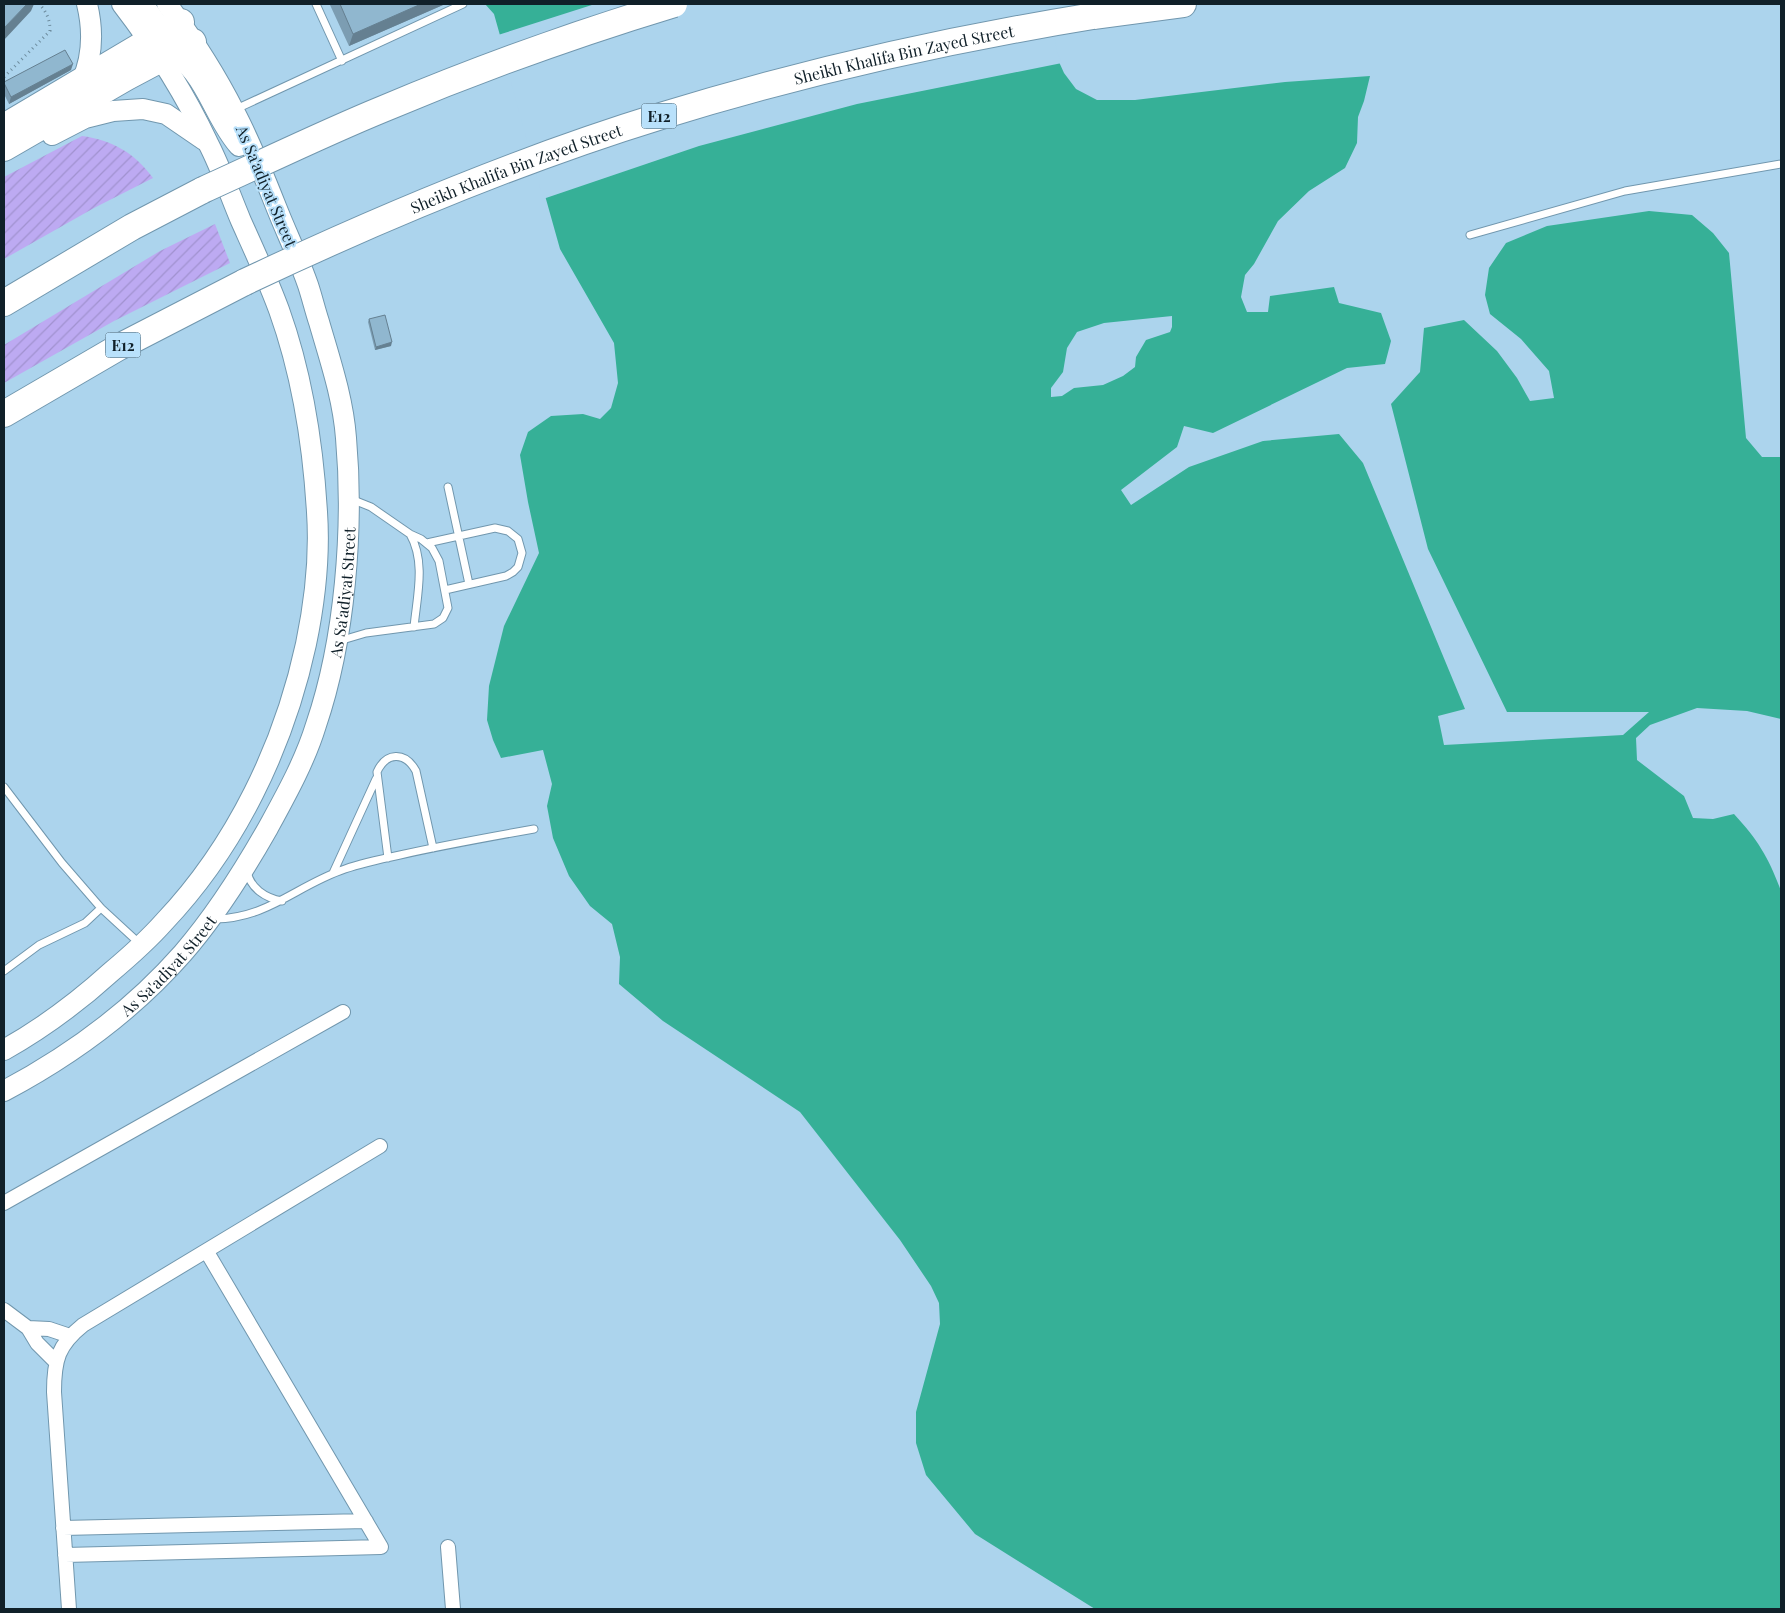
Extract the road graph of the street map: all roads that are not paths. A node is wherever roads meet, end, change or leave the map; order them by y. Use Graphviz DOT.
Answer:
graph roads {
  1 [pos="87,4"];
  2 [pos="122,4"];
  3 [pos="143,4"];
  4 [pos="316,4"];
  5 [pos="463,4"];
  6 [pos="674,4"];
  7 [pos="1183,4"];
  8 [pos="169,36"];
  9 [pos="342,61"];
  10 [pos="82,81"];
  11 [pos="234,110"];
  12 [pos="4,127"];
  13 [pos="208,143"];
  14 [pos="4,148"];
  15 [pos="255,154"];
  16 [pos="4,160"];
  17 [pos="1781,164"];
  18 [pos="1470,234"];
  19 [pos="4,303"];
  20 [pos="4,414"];
  21 [pos="448,487"];
  22 [pos="350,498"];
  23 [pos="410,534"];
  24 [pos="458,536"];
  25 [pos="427,543"];
  26 [pos="469,584"];
  27 [pos="445,590"];
  28 [pos="414,627"];
  29 [pos="336,642"];
  30 [pos="376,779"];
  31 [pos="4,787"];
  32 [pos="534,829"];
  33 [pos="434,848"];
  34 [pos="388,858"];
  35 [pos="247,865"];
  36 [pos="333,873"];
  37 [pos="282,901"];
  38 [pos="102,908"];
  39 [pos="210,919"];
  40 [pos="142,945"];
  41 [pos="4,971"];
  42 [pos="343,1012"];
  43 [pos="4,1050"];
  44 [pos="4,1092"];
  45 [pos="380,1146"];
  46 [pos="4,1203"];
  47 [pos="207,1252"];
  48 [pos="4,1310"];
  49 [pos="28,1328"];
  50 [pos="70,1336"];
  51 [pos="55,1361"];
  52 [pos="366,1521"];
  53 [pos="63,1528"];
  54 [pos="448,1547"];
  55 [pos="65,1555"];
  56 [pos="69,1609"];
  57 [pos="452,1609"];
  1 -- 10 [label="street"];
  2 -- 8 [label="street, As Sa'adiyat Street"];
  3 -- 8 [label="street"];
  4 -- 9 [label="lane"];
  5 -- 9 [label="lane"];
  6 -- 19 [label="highway, bridge"];
  7 -- 20 [label="highway, Sheikh Khalifa Bin Zayed Street / E12, bridge"];
  8 -- 10 [label="highway"];
  8 -- 11 [label="street, As Sa'adiyat Street"];
  8 -- 13 [label="street, As Sa'adiyat Street"];
  8 -- 14 [label="highway"];
  8 -- 15 [label="street"];
  9 -- 11 [label="lane"];
  10 -- 12 [label="highway"];
  11 -- 15 [label="street, As Sa'adiyat Street"];
  13 -- 16 [label="street"];
  13 -- 40 [label="street, As Sa'adiyat Street"];
  15 -- 22 [label="street, As Sa'adiyat Street"];
  17 -- 18 [label="lane"];
  21 -- 24 [label="lane"];
  22 -- 23 [label="lane"];
  22 -- 29 [label="street, As Sa'adiyat Street"];
  23 -- 25 [label="lane"];
  23 -- 28 [label="lane"];
  24 -- 25 [label="lane"];
  24 -- 26 [label="lane"];
  24 -- 26 [label="lane"];
  25 -- 27 [label="lane"];
  26 -- 27 [label="lane"];
  27 -- 28 [label="lane"];
  28 -- 29 [label="lane"];
  29 -- 35 [label="street, As Sa'adiyat Street"];
  30 -- 33 [label="lane"];
  30 -- 34 [label="lane"];
  30 -- 36 [label="lane"];
  31 -- 38 [label="lane"];
  32 -- 33 [label="lane"];
  33 -- 34 [label="lane"];
  34 -- 36 [label="lane"];
  35 -- 37 [label="lane"];
  35 -- 39 [label="street, As Sa'adiyat Street"];
  36 -- 37 [label="lane"];
  37 -- 39 [label="lane"];
  38 -- 40 [label="lane"];
  38 -- 41 [label="lane"];
  39 -- 44 [label="street, As Sa'adiyat Street"];
  40 -- 43 [label="street, As Sa'adiyat Street"];
  42 -- 46 [label="street"];
  45 -- 47 [label="street"];
  47 -- 50 [label="street"];
  47 -- 52 [label="street"];
  48 -- 49 [label="street"];
  49 -- 50 [label="street"];
  49 -- 51 [label="street"];
  50 -- 51 [label="street"];
  51 -- 53 [label="street"];
  52 -- 53 [label="street"];
  52 -- 55 [label="street"];
  53 -- 55 [label="street"];
  54 -- 57 [label="street"];
  55 -- 56 [label="street"];
}
